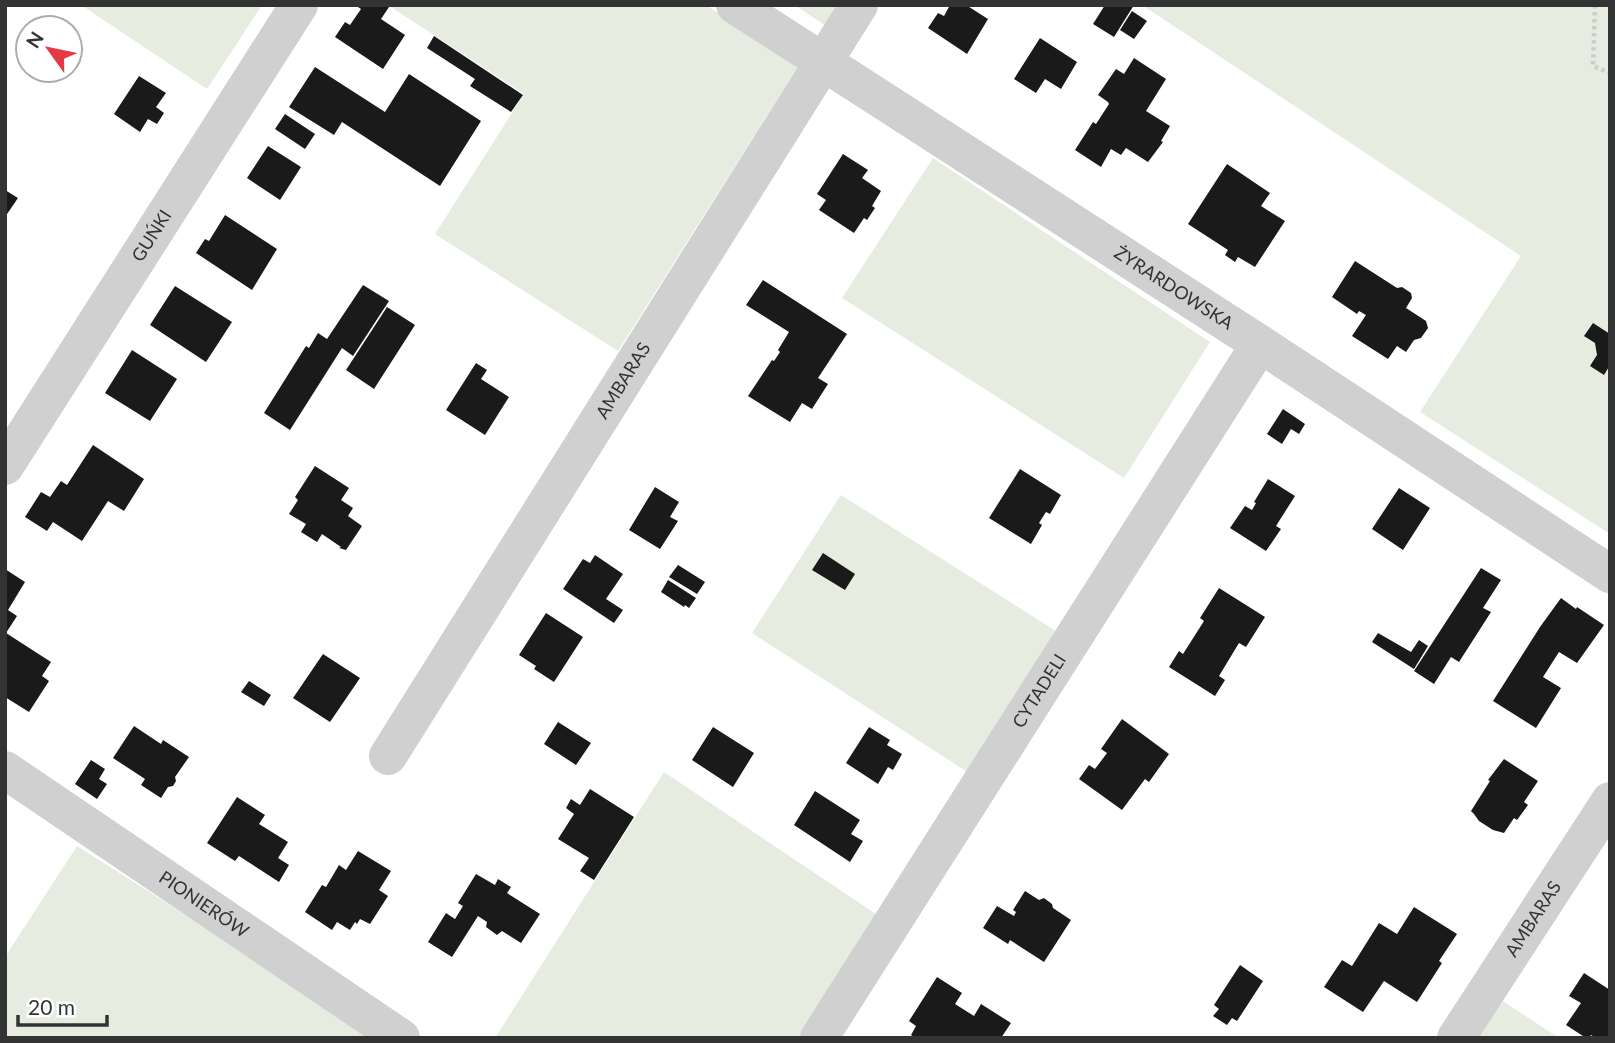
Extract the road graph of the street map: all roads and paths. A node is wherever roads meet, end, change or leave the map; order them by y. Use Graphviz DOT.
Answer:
graph roads {
  1 [pos="299,5"];
  2 [pos="734,5"];
  3 [pos="859,5"];
  4 [pos="1595,5"];
  5 [pos="822,63"];
  6 [pos="1610,73"];
  7 [pos="1260,344"];
  8 [pos="5,466"];
  9 [pos="1610,574"];
  10 [pos="388,755"];
  11 [pos="5,770"];
  12 [pos="1610,801"];
  13 [pos="401,1038"];
  14 [pos="819,1038"];
  15 [pos="1455,1038"];
  1 -- 8 [label="street, GUŃKI"];
  2 -- 5 [label="street, ŻYRARDOWSKA"];
  3 -- 5 [label="street, AMBARAS"];
  4 -- 6 [label="path"];
  5 -- 7 [label="street, ŻYRARDOWSKA"];
  5 -- 10 [label="street, AMBARAS"];
  7 -- 9 [label="street, ŻYRARDOWSKA"];
  7 -- 14 [label="street, CYTADELI"];
  11 -- 13 [label="street, PIONIERÓW"];
  12 -- 15 [label="street, AMBARAS"];
}
